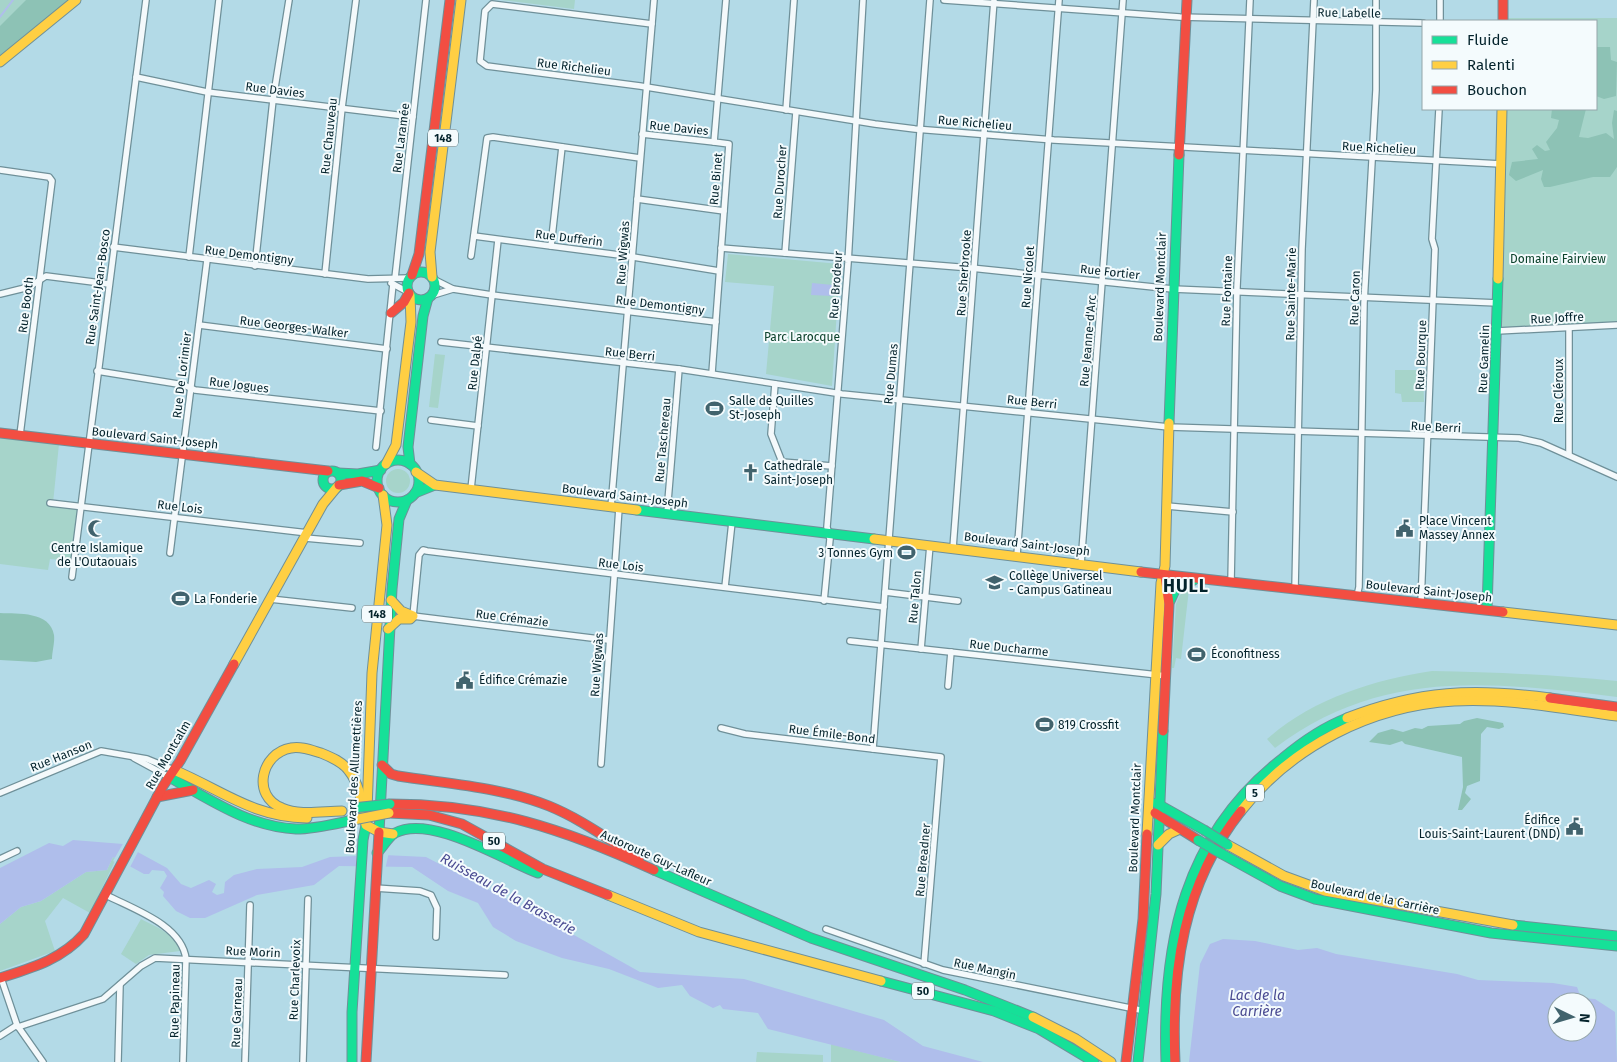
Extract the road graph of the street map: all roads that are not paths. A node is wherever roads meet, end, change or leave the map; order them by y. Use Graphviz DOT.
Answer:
graph roads {
  1 [pos="76,0"];
  2 [pos="146,0"];
  3 [pos="219,0"];
  4 [pos="289,0"];
  5 [pos="356,0"];
  6 [pos="426,0"];
  7 [pos="450,0"];
  8 [pos="461,0"];
  9 [pos="654,0"];
  10 [pos="726,0"];
  11 [pos="794,0"];
  12 [pos="863,0"];
  13 [pos="930,0"];
  14 [pos="944,0"];
  15 [pos="1059,0"];
  16 [pos="1123,0"];
  17 [pos="1187,0"];
  18 [pos="1250,0"];
  19 [pos="1314,0"];
  20 [pos="1376,0"];
  21 [pos="1440,0"];
  22 [pos="1503,0"];
  23 [pos="994,2"];
  24 [pos="1059,8"];
  25 [pos="1122,13"];
  26 [pos="1186,16"];
  27 [pos="1250,18"];
  28 [pos="1440,20"];
  29 [pos="1503,20"];
  30 [pos="1314,22"];
  31 [pos="652,24"];
  32 [pos="1376,24"];
  33 [pos="1422,24"];
  34 [pos="0,62"];
  35 [pos="136,76"];
  36 [pos="646,87"];
  37 [pos="207,92"];
  38 [pos="718,98"];
  39 [pos="273,100"];
  40 [pos="342,108"];
  41 [pos="786,110"];
  42 [pos="1439,110"];
  43 [pos="1502,110"];
  44 [pos="796,112"];
  45 [pos="413,117"];
  46 [pos="856,121"];
  47 [pos="920,129"];
  48 [pos="642,134"];
  49 [pos="985,134"];
  50 [pos="1049,139"];
  51 [pos="714,142"];
  52 [pos="1113,143"];
  53 [pos="562,147"];
  54 [pos="1179,148"];
  55 [pos="1243,151"];
  56 [pos="1307,154"];
  57 [pos="1372,157"];
  58 [pos="640,158"];
  59 [pos="1436,161"];
  60 [pos="1501,164"];
  61 [pos="0,170"];
  62 [pos="637,199"];
  63 [pos="724,211"];
  64 [pos="474,236"];
  65 [pos="498,240"];
  66 [pos="551,246"];
  67 [pos="113,247"];
  68 [pos="721,248"];
  69 [pos="785,253"];
  70 [pos="471,256"];
  71 [pos="189,257"];
  72 [pos="633,258"];
  73 [pos="847,258"];
  74 [pos="207,260"];
  75 [pos="910,262"];
  76 [pos="256,266"];
  77 [pos="975,268"];
  78 [pos="719,271"];
  79 [pos="325,274"];
  80 [pos="1038,275"];
  81 [pos="410,276"];
  82 [pos="432,278"];
  83 [pos="39,280"];
  84 [pos="394,281"];
  85 [pos="1102,281"];
  86 [pos="108,284"];
  87 [pos="453,289"];
  88 [pos="1172,289"];
  89 [pos="1237,291"];
  90 [pos="0,294"];
  91 [pos="409,294"];
  92 [pos="1301,294"];
  93 [pos="492,295"];
  94 [pos="429,297"];
  95 [pos="1365,297"];
  96 [pos="1433,299"];
  97 [pos="1498,302"];
  98 [pos="628,311"];
  99 [pos="391,313"];
  100 [pos="716,322"];
  101 [pos="199,325"];
  102 [pos="1617,325"];
  103 [pos="1569,328"];
  104 [pos="1497,331"];
  105 [pos="441,342"];
  106 [pos="487,347"];
  107 [pos="387,349"];
  108 [pos="623,363"];
  109 [pos="678,369"];
  110 [pos="97,371"];
  111 [pos="712,373"];
  112 [pos="775,384"];
  113 [pos="191,388"];
  114 [pos="837,393"];
  115 [pos="899,399"];
  116 [pos="964,405"];
  117 [pos="381,411"];
  118 [pos="1028,412"];
  119 [pos="1092,418"];
  120 [pos="431,420"];
  121 [pos="478,426"];
  122 [pos="1169,426"];
  123 [pos="1235,429"];
  124 [pos="1299,432"];
  125 [pos="0,433"];
  126 [pos="1362,434"];
  127 [pos="20,436"];
  128 [pos="1428,436"];
  129 [pos="1493,438"];
  130 [pos="88,443"];
  131 [pos="376,447"];
  132 [pos="183,453"];
  133 [pos="1569,455"];
  134 [pos="410,464"];
  135 [pos="832,466"];
  136 [pos="383,467"];
  137 [pos="308,468"];
  138 [pos="328,471"];
  139 [pos="416,472"];
  140 [pos="338,473"];
  141 [pos="1617,477"];
  142 [pos="323,483"];
  143 [pos="435,485"];
  144 [pos="338,486"];
  145 [pos="471,489"];
  146 [pos="381,491"];
  147 [pos="415,493"];
  148 [pos="407,500"];
  149 [pos="50,503"];
  150 [pos="323,504"];
  151 [pos="81,506"];
  152 [pos="1167,506"];
  153 [pos="615,507"];
  154 [pos="1233,512"];
  155 [pos="666,514"];
  156 [pos="175,517"];
  157 [pos="732,522"];
  158 [pos="829,533"];
  159 [pos="306,535"];
  160 [pos="888,540"];
  161 [pos="360,543"];
  162 [pos="930,545"];
  163 [pos="953,548"];
  164 [pos="170,553"];
  165 [pos="1017,555"];
  166 [pos="1081,564"];
  167 [pos="613,574"];
  168 [pos="1164,574"];
  169 [pos="72,576"];
  170 [pos="1200,579"];
  171 [pos="1231,582"];
  172 [pos="725,587"];
  173 [pos="1295,589"];
  174 [pos="885,592"];
  175 [pos="1357,596"];
  176 [pos="926,597"];
  177 [pos="270,599"];
  178 [pos="391,600"];
  179 [pos="824,600"];
  180 [pos="958,601"];
  181 [pos="1422,603"];
  182 [pos="1169,604"];
  183 [pos="884,607"];
  184 [pos="352,608"];
  185 [pos="1487,610"];
  186 [pos="413,616"];
  187 [pos="1617,625"];
  188 [pos="388,628"];
  189 [pos="608,640"];
  190 [pos="850,641"];
  191 [pos="880,645"];
  192 [pos="921,649"];
  193 [pos="951,652"];
  194 [pos="1155,674"];
  195 [pos="1166,676"];
  196 [pos="948,686"];
  197 [pos="1617,707"];
  198 [pos="1617,716"];
  199 [pos="721,728"];
  200 [pos="873,749"];
  201 [pos="132,757"];
  202 [pos="941,757"];
  203 [pos="600,764"];
  204 [pos="382,765"];
  205 [pos="172,774"];
  206 [pos="193,790"];
  207 [pos="0,793"];
  208 [pos="157,797"];
  209 [pos="1149,804"];
  210 [pos="1159,805"];
  211 [pos="389,808"];
  212 [pos="342,811"];
  213 [pos="1159,816"];
  214 [pos="366,825"];
  215 [pos="1180,829"];
  216 [pos="379,832"];
  217 [pos="393,834"];
  218 [pos="1158,845"];
  219 [pos="379,850"];
  220 [pos="17,851"];
  221 [pos="0,859"];
  222 [pos="375,888"];
  223 [pos="592,890"];
  224 [pos="699,892"];
  225 [pos="106,895"];
  226 [pos="308,899"];
  227 [pos="250,906"];
  228 [pos="826,929"];
  229 [pos="1617,936"];
  230 [pos="436,937"];
  231 [pos="1617,946"];
  232 [pos="186,959"];
  233 [pos="249,962"];
  234 [pos="924,964"];
  235 [pos="306,966"];
  236 [pos="355,968"];
  237 [pos="370,968"];
  238 [pos="505,975"];
  239 [pos="1,978"];
  240 [pos="120,984"];
  241 [pos="1133,1008"];
  242 [pos="1145,1010"];
  243 [pos="17,1026"];
  244 [pos="1165,1030"];
  245 [pos="0,1036"];
  246 [pos="43,1062"];
  247 [pos="118,1062"];
  248 [pos="184,1062"];
  249 [pos="245,1062"];
  250 [pos="303,1062"];
  251 [pos="352,1062"];
  252 [pos="366,1062"];
  253 [pos="1094,1062"];
  254 [pos="1111,1062"];
  255 [pos="1126,1062"];
  256 [pos="1138,1062"];
  257 [pos="1161,1062"];
  258 [pos="1166,1062"];
  259 [pos="1175,1062"];
  1 -- 34 [label="main road"];
  2 -- 35 [label="street, Rue Saint-Jean-Bosco"];
  3 -- 37 [label="street"];
  4 -- 39 [label="street"];
  5 -- 40 [label="street, Rue Chauveau"];
  6 -- 45 [label="street, Rue Laramée"];
  7 -- 81 [label="main road, 148"];
  8 -- 82 [label="main road, 148"];
  9 -- 31 [label="street, Rue Wìgwàs"];
  10 -- 38 [label="street, Rue Binet"];
  11 -- 41 [label="street"];
  12 -- 46 [label="street, Rue Brodeur"];
  13 -- 47 [label="street, Rue Dumas"];
  14 -- 23 [label="street, Rue Labelle"];
  15 -- 24 [label="street, Rue Nicolet"];
  16 -- 25 [label="street, Rue Jeanne-d'Arc"];
  17 -- 26 [label="main road, Boulevard Montclair"];
  18 -- 27 [label="street, Rue Fontaine"];
  19 -- 30 [label="street, Rue Sainte-Marie"];
  20 -- 32 [label="street, Rue Caron"];
  21 -- 28 [label="street"];
  22 -- 29 [label="main road"];
  23 -- 24 [label="street, Rue Labelle"];
  23 -- 49 [label="street, Rue Sherbrooke"];
  24 -- 25 [label="street, Rue Labelle"];
  24 -- 50 [label="street, Rue Nicolet"];
  25 -- 26 [label="street, Rue Labelle"];
  25 -- 52 [label="street, Rue Jeanne-d'Arc"];
  26 -- 27 [label="street, Rue Labelle"];
  26 -- 54 [label="main road, Boulevard Montclair"];
  27 -- 30 [label="street, Rue Labelle"];
  27 -- 55 [label="street, Rue Fontaine"];
  30 -- 32 [label="street, Rue Labelle"];
  30 -- 56 [label="street, Rue Sainte-Marie"];
  31 -- 36 [label="street, Rue Wìgwàs"];
  31 -- 36 [label="street, Rue Richelieu"];
  32 -- 33 [label="street, Rue Labelle"];
  32 -- 57 [label="street, Rue Caron"];
  35 -- 37 [label="street, Rue Davies"];
  35 -- 67 [label="street, Rue Saint-Jean-Bosco"];
  36 -- 38 [label="street, Rue Richelieu"];
  36 -- 48 [label="street, Rue Wìgwàs"];
  37 -- 39 [label="street, Rue Davies"];
  37 -- 71 [label="street"];
  38 -- 41 [label="street, Rue Richelieu"];
  38 -- 51 [label="street, Rue Binet"];
  39 -- 40 [label="street, Rue Davies"];
  39 -- 76 [label="street"];
  40 -- 45 [label="street, Rue Davies"];
  40 -- 79 [label="street, Rue Chauveau"];
  41 -- 44 [label="street, Rue Richelieu"];
  42 -- 59 [label="street, Rue Bourque"];
  43 -- 60 [label="main road, Rue Gamelin"];
  44 -- 46 [label="street, Rue Richelieu"];
  44 -- 69 [label="street, Rue Durocher"];
  45 -- 84 [label="street, Rue Laramée"];
  46 -- 47 [label="street, Rue Richelieu"];
  46 -- 73 [label="street, Rue Brodeur"];
  47 -- 49 [label="street, Rue Richelieu"];
  47 -- 75 [label="street, Rue Dumas"];
  48 -- 51 [label="street, Rue Davies"];
  48 -- 58 [label="street, Rue Wìgwàs"];
  49 -- 50 [label="street, Rue Richelieu"];
  49 -- 77 [label="street, Rue Sherbrooke"];
  50 -- 52 [label="street, Rue Richelieu"];
  50 -- 80 [label="street, Rue Nicolet"];
  51 -- 63 [label="street, Rue Binet"];
  52 -- 54 [label="street, Rue Richelieu"];
  52 -- 85 [label="street, Rue Jeanne-d'Arc"];
  53 -- 58 [label="street"];
  53 -- 64 [label="street"];
  53 -- 66 [label="street"];
  54 -- 55 [label="street, Rue Richelieu"];
  54 -- 88 [label="main road, Boulevard Montclair"];
  55 -- 56 [label="street, Rue Richelieu"];
  55 -- 89 [label="street, Rue Fontaine"];
  56 -- 57 [label="street, Rue Richelieu"];
  56 -- 92 [label="street, Rue Sainte-Marie"];
  57 -- 59 [label="street, Rue Richelieu"];
  57 -- 95 [label="street, Rue Caron"];
  58 -- 62 [label="street, Rue Wìgwàs"];
  59 -- 60 [label="street, Rue Richelieu"];
  59 -- 96 [label="street, Rue Bourque"];
  60 -- 97 [label="main road, Rue Gamelin"];
  61 -- 83 [label="street, Rue Booth"];
  62 -- 63 [label="street"];
  62 -- 72 [label="street, Rue Wìgwàs"];
  63 -- 68 [label="street, Rue Binet"];
  64 -- 65 [label="street, Rue Dufferin"];
  64 -- 70 [label="street"];
  65 -- 66 [label="street, Rue Dufferin"];
  65 -- 93 [label="street, Rue Dalpé"];
  66 -- 72 [label="street, Rue Dufferin"];
  67 -- 71 [label="street, Rue Demontigny"];
  67 -- 86 [label="street, Rue Saint-Jean-Bosco"];
  68 -- 69 [label="street, Rue Fortier"];
  68 -- 78 [label="street, Rue Binet"];
  69 -- 73 [label="street, Rue Fortier"];
  71 -- 74 [label="street, Rue Demontigny"];
  72 -- 78 [label="street, Rue Dufferin"];
  72 -- 98 [label="street, Rue Wìgwàs"];
  73 -- 75 [label="street, Rue Fortier"];
  73 -- 114 [label="street, Rue Brodeur"];
  74 -- 76 [label="street, Rue Demontigny"];
  74 -- 101 [label="street, Rue De Lorimier"];
  75 -- 77 [label="street, Rue Fortier"];
  75 -- 115 [label="street, Rue Dumas"];
  76 -- 79 [label="street, Rue Demontigny"];
  77 -- 80 [label="street, Rue Fortier"];
  77 -- 116 [label="street, Rue Sherbrooke"];
  78 -- 100 [label="street, Rue Binet"];
  79 -- 84 [label="street, Rue Demontigny"];
  80 -- 85 [label="street, Rue Fortier"];
  80 -- 118 [label="street, Rue Nicolet"];
  81 -- 82 [label="main road"];
  81 -- 84 [label="street, Rue Demontigny"];
  81 -- 91 [label="main road"];
  82 -- 87 [label="street, Rue Demontigny"];
  82 -- 94 [label="main road"];
  83 -- 86 [label="street"];
  83 -- 90 [label="street"];
  83 -- 127 [label="street, Rue Booth"];
  84 -- 91 [label="street, Rue Demontigny"];
  84 -- 99 [label="street, Rue Laramée"];
  85 -- 88 [label="street, Rue Fortier"];
  85 -- 119 [label="street, Rue Jeanne-d'Arc"];
  86 -- 110 [label="street, Rue Saint-Jean-Bosco"];
  87 -- 93 [label="street, Rue Demontigny"];
  87 -- 94 [label="street, Rue Demontigny"];
  88 -- 89 [label="street, Rue Fortier"];
  88 -- 122 [label="main road, Boulevard Montclair"];
  89 -- 92 [label="street, Rue Fortier"];
  89 -- 123 [label="street, Rue Fontaine"];
  91 -- 94 [label="main road"];
  91 -- 99 [label="main road"];
  91 -- 136 [label="main road"];
  92 -- 95 [label="street, Rue Fortier"];
  92 -- 124 [label="street, Rue Sainte-Marie"];
  93 -- 98 [label="street, Rue Demontigny"];
  93 -- 106 [label="street, Rue Dalpé"];
  94 -- 134 [label="main road"];
  95 -- 96 [label="street, Rue Fortier"];
  95 -- 126 [label="street, Rue Caron"];
  96 -- 97 [label="street, Rue Fortier"];
  96 -- 128 [label="street, Rue Bourque"];
  97 -- 104 [label="main road, Rue Gamelin"];
  98 -- 100 [label="street, Rue Demontigny"];
  98 -- 108 [label="street, Rue Wìgwàs"];
  99 -- 107 [label="street, Rue Laramée"];
  100 -- 111 [label="street, Rue Binet"];
  101 -- 107 [label="street, Rue Georges-Walker"];
  101 -- 113 [label="street, Rue De Lorimier"];
  102 -- 103 [label="street, Rue Joffre"];
  103 -- 104 [label="street, Rue Joffre"];
  103 -- 133 [label="street, Rue Cléroux"];
  104 -- 129 [label="main road, Rue Gamelin"];
  105 -- 106 [label="street, Rue Berri"];
  106 -- 108 [label="street, Rue Berri"];
  106 -- 121 [label="street, Rue Dalpé"];
  107 -- 117 [label="street, Rue Laramée"];
  108 -- 109 [label="street, Rue Berri"];
  108 -- 153 [label="street, Rue Wìgwàs"];
  109 -- 111 [label="street, Rue Berri"];
  109 -- 155 [label="street, Rue Taschereau"];
  110 -- 113 [label="street, Rue Jogues"];
  110 -- 130 [label="street, Rue Saint-Jean-Bosco"];
  111 -- 112 [label="street, Rue Berri"];
  112 -- 114 [label="street, Rue Berri"];
  112 -- 135 [label="street"];
  113 -- 117 [label="street, Rue Jogues"];
  113 -- 132 [label="street, Rue De Lorimier"];
  114 -- 115 [label="street, Rue Berri"];
  114 -- 135 [label="street, Rue Brodeur"];
  115 -- 116 [label="street, Rue Berri"];
  115 -- 160 [label="street, Rue Dumas"];
  116 -- 118 [label="street, Rue Berri"];
  116 -- 163 [label="street, Rue Sherbrooke"];
  117 -- 131 [label="street, Rue Laramée"];
  118 -- 119 [label="street, Rue Berri"];
  118 -- 165 [label="street, Rue Nicolet"];
  119 -- 122 [label="street, Rue Berri"];
  119 -- 166 [label="street, Rue Jeanne-d'Arc"];
  120 -- 121 [label="street"];
  121 -- 145 [label="street, Rue Dalpé"];
  122 -- 123 [label="street, Rue Berri"];
  122 -- 152 [label="main road, Boulevard Montclair"];
  123 -- 124 [label="street, Rue Berri"];
  123 -- 154 [label="street, Rue Fontaine"];
  124 -- 126 [label="street, Rue Berri"];
  124 -- 173 [label="street, Rue Sainte-Marie"];
  125 -- 127 [label="main road, Boulevard Saint-Joseph"];
  126 -- 128 [label="street, Rue Berri"];
  126 -- 175 [label="street, Rue Caron"];
  127 -- 130 [label="main road, Boulevard Saint-Joseph"];
  128 -- 129 [label="street, Rue Berri"];
  128 -- 181 [label="street, Rue Bourque"];
  129 -- 133 [label="street, Rue Berri"];
  129 -- 185 [label="main road, Rue Gamelin"];
  130 -- 132 [label="main road, Boulevard Saint-Joseph"];
  130 -- 151 [label="street, Rue Saint-Jean-Bosco"];
  132 -- 137 [label="main road, Boulevard Saint-Joseph"];
  132 -- 156 [label="street, Rue De Lorimier"];
  133 -- 141 [label="street, Rue Berri"];
  134 -- 136 [label="main road"];
  134 -- 139 [label="main road"];
  135 -- 158 [label="street, Rue Brodeur"];
  136 -- 140 [label="main road"];
  136 -- 146 [label="main road"];
  137 -- 138 [label="main road, Boulevard Saint-Joseph"];
  137 -- 142 [label="main road"];
  138 -- 140 [label="main road"];
  138 -- 142 [label="main road"];
  139 -- 143 [label="main road, Boulevard Saint-Joseph"];
  139 -- 147 [label="main road"];
  140 -- 144 [label="main road"];
  142 -- 144 [label="main road"];
  142 -- 150 [label="main road, Rue Montcalm"];
  143 -- 145 [label="main road, Boulevard Saint-Joseph"];
  143 -- 147 [label="main road, Boulevard Saint-Joseph"];
  144 -- 146 [label="main road"];
  144 -- 150 [label="main road, Rue Montcalm"];
  145 -- 153 [label="main road, Boulevard Saint-Joseph"];
  146 -- 148 [label="main road"];
  146 -- 214 [label="main road, Boulevard des Allumettières / 148"];
  147 -- 148 [label="main road"];
  148 -- 178 [label="main road, 148"];
  149 -- 151 [label="street, Rue Lois"];
  150 -- 159 [label="main road, Rue Montcalm"];
  151 -- 156 [label="street, Rue Lois"];
  151 -- 169 [label="street, Rue Saint-Jean-Bosco"];
  152 -- 154 [label="street"];
  152 -- 168 [label="main road, Boulevard Montclair"];
  153 -- 155 [label="main road, Boulevard Saint-Joseph"];
  153 -- 167 [label="street, Rue Wìgwàs"];
  154 -- 171 [label="street, Rue Fontaine"];
  155 -- 157 [label="main road, Boulevard Saint-Joseph"];
  156 -- 159 [label="street, Rue Lois"];
  156 -- 164 [label="street, Rue De Lorimier"];
  157 -- 158 [label="main road, Boulevard Saint-Joseph"];
  157 -- 172 [label="street"];
  158 -- 160 [label="main road, Boulevard Saint-Joseph"];
  158 -- 179 [label="street, Rue Brodeur"];
  159 -- 161 [label="street, Rue Lois"];
  159 -- 177 [label="main road, Rue Montcalm"];
  160 -- 162 [label="main road, Boulevard Saint-Joseph"];
  160 -- 174 [label="street, Rue Dumas"];
  162 -- 163 [label="main road, Boulevard Saint-Joseph"];
  162 -- 176 [label="street, Rue Talon"];
  163 -- 165 [label="main road, Boulevard Saint-Joseph"];
  165 -- 166 [label="main road, Boulevard Saint-Joseph"];
  166 -- 168 [label="main road, Boulevard Saint-Joseph"];
  167 -- 172 [label="street, Rue Lois"];
  167 -- 186 [label="street, Rue Lois"];
  167 -- 189 [label="street, Rue Wìgwàs"];
  168 -- 170 [label="main road, Boulevard Saint-Joseph"];
  168 -- 182 [label="main road, Boulevard Montclair"];
  168 -- 194 [label="main road, Boulevard Montclair"];
  170 -- 171 [label="main road, Boulevard Saint-Joseph"];
  170 -- 182 [label="main road"];
  171 -- 173 [label="main road, Boulevard Saint-Joseph"];
  172 -- 179 [label="street, Rue Lois"];
  173 -- 175 [label="main road, Boulevard Saint-Joseph"];
  174 -- 176 [label="street"];
  174 -- 183 [label="street, Rue Dumas"];
  175 -- 181 [label="main road, Boulevard Saint-Joseph"];
  176 -- 180 [label="street"];
  176 -- 192 [label="street, Rue Talon"];
  177 -- 184 [label="street"];
  177 -- 205 [label="main road, Rue Montcalm"];
  178 -- 186 [label="main road"];
  178 -- 188 [label="main road, 148"];
  179 -- 183 [label="street, Rue Lois"];
  181 -- 185 [label="main road, Boulevard Saint-Joseph"];
  182 -- 195 [label="main road, Boulevard Montclair"];
  183 -- 191 [label="street, Rue Dumas"];
  185 -- 187 [label="main road, Boulevard Saint-Joseph"];
  186 -- 188 [label="main road"];
  186 -- 189 [label="street, Rue Crémazie"];
  188 -- 204 [label="main road, 148"];
  189 -- 203 [label="street, Rue Wìgwàs"];
  190 -- 191 [label="street, Rue Ducharme"];
  191 -- 192 [label="street, Rue Ducharme"];
  191 -- 200 [label="street, Rue Dumas"];
  192 -- 193 [label="street, Rue Ducharme"];
  193 -- 194 [label="street, Rue Ducharme"];
  193 -- 196 [label="street"];
  194 -- 195 [label="street, Rue Ducharme"];
  194 -- 209 [label="main road, Boulevard Montclair"];
  195 -- 210 [label="main road, Boulevard Montclair"];
  197 -- 244 [label="main road, 5"];
  198 -- 259 [label="main road, 5"];
  199 -- 200 [label="street, Rue Émile-Bond"];
  200 -- 202 [label="street, Rue Émile-Bond"];
  201 -- 205 [label="street, Rue Hanson"];
  201 -- 205 [label="street, Rue Hanson"];
  201 -- 207 [label="street, Rue Hanson"];
  202 -- 234 [label="street, Rue Breadner"];
  204 -- 216 [label="main road"];
  204 -- 224 [label="main road"];
  205 -- 206 [label="main road, Autoroute Guy-Lafleur / 50"];
  205 -- 208 [label="main road, Rue Montcalm"];
  205 -- 212 [label="main road, Autoroute Guy-Lafleur / 50"];
  206 -- 208 [label="main road"];
  206 -- 211 [label="main road, Autoroute Guy-Lafleur / 50, bridge"];
  208 -- 225 [label="main road, Rue Montcalm"];
  209 -- 210 [label="main road, Boulevard de la Carrière"];
  209 -- 213 [label="main road, Boulevard de la Carrière"];
  209 -- 241 [label="main road, Boulevard Montclair"];
  210 -- 213 [label="main road, Boulevard Montclair"];
  210 -- 229 [label="main road, Boulevard de la Carrière, bridge"];
  211 -- 212 [label="main road, Autoroute Guy-Lafleur / 50, bridge"];
  211 -- 223 [label="main road, Autoroute Guy-Lafleur / 50"];
  211 -- 224 [label="main road, Autoroute Guy-Lafleur / 50"];
  212 -- 214 [label="main road"];
  213 -- 215 [label="main road, Boulevard de la Carrière"];
  213 -- 218 [label="main road, Boulevard Montclair"];
  214 -- 216 [label="main road"];
  214 -- 236 [label="main road, Boulevard des Allumettières"];
  215 -- 218 [label="main road"];
  215 -- 231 [label="main road, Boulevard de la Carrière, bridge"];
  216 -- 217 [label="main road"];
  216 -- 219 [label="main road"];
  217 -- 219 [label="main road"];
  217 -- 223 [label="main road"];
  218 -- 242 [label="main road, Boulevard Montclair"];
  219 -- 222 [label="main road"];
  220 -- 221 [label="street"];
  222 -- 230 [label="street"];
  222 -- 237 [label="main road"];
  223 -- 253 [label="main road, Autoroute Guy-Lafleur / 50"];
  224 -- 254 [label="main road, Autoroute Guy-Lafleur / 50"];
  225 -- 232 [label="street, Rue Papineau"];
  225 -- 239 [label="main road, Rue Montcalm"];
  226 -- 235 [label="street, Rue Charlevoix"];
  227 -- 233 [label="street, Rue Garneau"];
  228 -- 234 [label="street, Rue Mangin"];
  232 -- 233 [label="street, Rue Morin"];
  232 -- 240 [label="street, Rue Morin"];
  232 -- 248 [label="street, Rue Papineau"];
  233 -- 235 [label="street, Rue Morin"];
  233 -- 249 [label="street, Rue Garneau"];
  234 -- 241 [label="street, Rue Mangin"];
  235 -- 236 [label="street, Rue Morin"];
  235 -- 250 [label="street, Rue Charlevoix"];
  236 -- 237 [label="street, Rue Morin"];
  236 -- 251 [label="main road, Boulevard des Allumettières"];
  237 -- 238 [label="street, Rue Morin"];
  237 -- 252 [label="main road"];
  239 -- 243 [label="street"];
  240 -- 243 [label="street, Rue Morin"];
  240 -- 247 [label="street"];
  241 -- 242 [label="street, Rue Mangin"];
  241 -- 255 [label="main road, Boulevard Montclair"];
  242 -- 256 [label="main road, Boulevard Montclair"];
  243 -- 245 [label="street, Rue Morin"];
  243 -- 246 [label="street"];
  244 -- 257 [label="main road"];
  244 -- 258 [label="main road, 5"];
}
